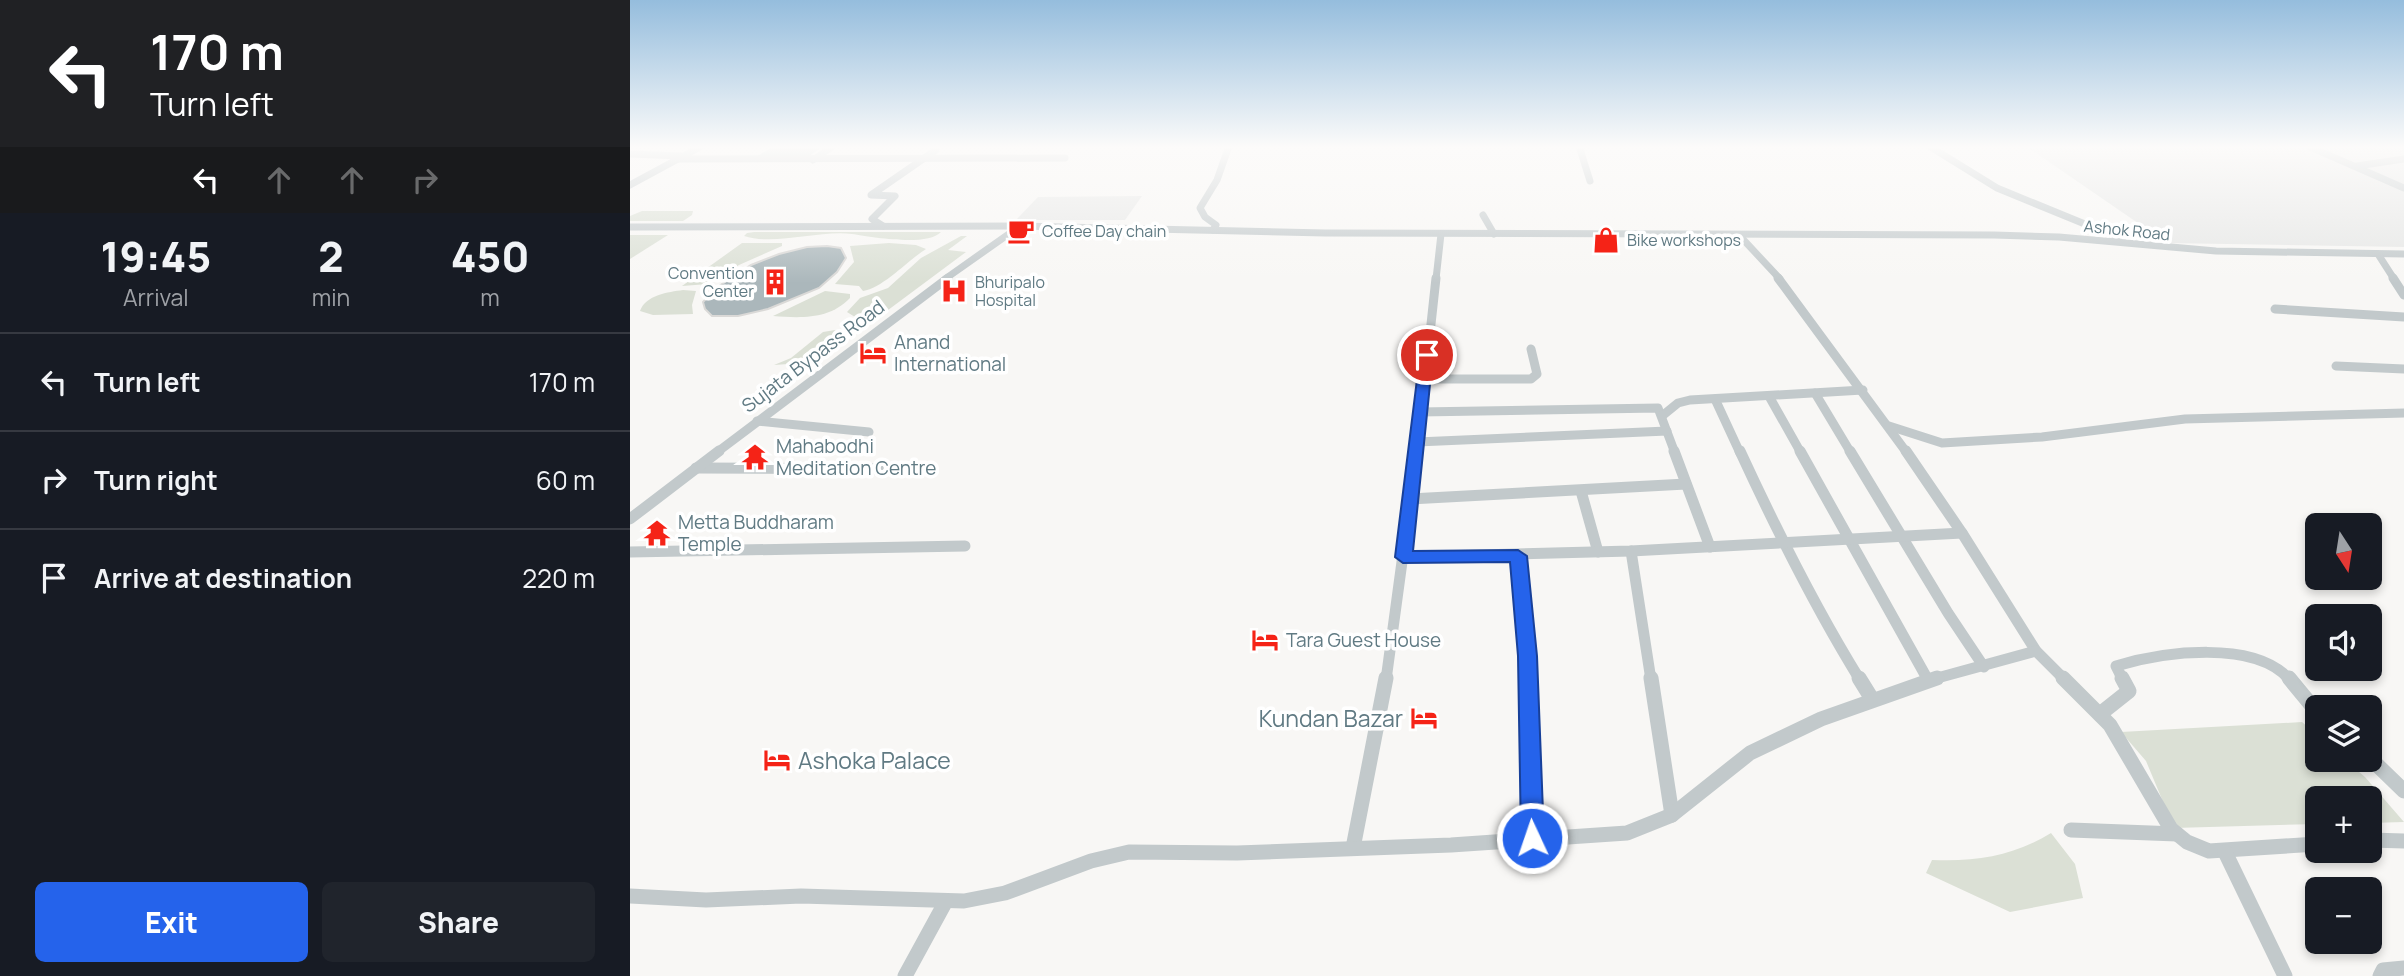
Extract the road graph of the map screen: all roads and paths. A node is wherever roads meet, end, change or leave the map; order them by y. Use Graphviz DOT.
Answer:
graph roads {
  1 [pos="877,192"];
  2 [pos="1210,192"];
  3 [pos="2001,192"];
  4 [pos="1483,215"];
  5 [pos="883,226"];
  6 [pos="1020,226"];
  7 [pos="630,227"];
  8 [pos="1213,230"];
  9 [pos="1441,234"];
  10 [pos="1494,234"];
  11 [pos="1739,235"];
  12 [pos="2138,245"];
  13 [pos="2378,254"];
  14 [pos="2404,254"];
  15 [pos="2404,295"];
  16 [pos="2275,309"];
  17 [pos="2404,317"];
  18 [pos="1531,349"];
  19 [pos="2336,366"];
  20 [pos="2404,369"];
  21 [pos="1424,379"];
  22 [pos="1863,390"];
  23 [pos="1815,393"];
  24 [pos="1770,398"];
  25 [pos="1715,399"];
  26 [pos="1420,412"];
  27 [pos="2404,413"];
  28 [pos="1662,416"];
  29 [pos="757,421"];
  30 [pos="1889,426"];
  31 [pos="1667,430"];
  32 [pos="869,432"];
  33 [pos="1416,442"];
  34 [pos="696,468"];
  35 [pos="905,469"];
  36 [pos="1686,484"];
  37 [pos="1581,491"];
  38 [pos="1410,499"];
  39 [pos="630,519"];
  40 [pos="1962,533"];
  41 [pos="1902,536"];
  42 [pos="1847,539"];
  43 [pos="1783,543"];
  44 [pos="965,546"];
  45 [pos="1710,547"];
  46 [pos="1631,551"];
  47 [pos="630,552"];
  48 [pos="1598,552"];
  49 [pos="1518,556"];
  50 [pos="1403,557"];
  51 [pos="2036,651"];
  52 [pos="1984,667"];
  53 [pos="1928,680"];
  54 [pos="1872,699"];
  55 [pos="2305,699"];
  56 [pos="2100,714"];
  57 [pos="2382,770"];
  58 [pos="2404,791"];
  59 [pos="1672,815"];
  60 [pos="2071,830"];
  61 [pos="2177,834"];
  62 [pos="1532,838"];
  63 [pos="2382,840"];
  64 [pos="2404,841"];
  65 [pos="2305,845"];
  66 [pos="1353,848"];
  67 [pos="2225,852"];
  68 [pos="630,896"];
  69 [pos="946,901"];
  70 [pos="2404,968"];
  71 [pos="905,976"];
  72 [pos="2286,976"];
  73 [pos="2380,976"];
  1 -- 5 [label="street"];
  2 -- 8 [label="street"];
  3 -- 12 [label="street"];
  4 -- 10 [label="street"];
  5 -- 6 [label="street, Ashok Road"];
  5 -- 7 [label="street, Ashok Road"];
  6 -- 8 [label="street, Ashok Road"];
  6 -- 29 [label="street, Sujata Bypass Road"];
  8 -- 9 [label="street, Ashok Road"];
  9 -- 10 [label="street, Ashok Road"];
  9 -- 21 [label="street"];
  10 -- 11 [label="street, Ashok Road"];
  11 -- 12 [label="street, Ashok Road"];
  11 -- 22 [label="street"];
  12 -- 13 [label="street, Ashok Road"];
  13 -- 14 [label="street, Ashok Road"];
  13 -- 15 [label="street"];
  16 -- 17 [label="street"];
  18 -- 21 [label="street"];
  19 -- 20 [label="street"];
  21 -- 26 [label="street"];
  22 -- 23 [label="street"];
  22 -- 30 [label="street"];
  23 -- 24 [label="street"];
  23 -- 41 [label="street"];
  24 -- 25 [label="street"];
  24 -- 42 [label="street"];
  25 -- 28 [label="street"];
  25 -- 43 [label="street"];
  26 -- 28 [label="street"];
  26 -- 33 [label="street"];
  27 -- 30 [label="street"];
  28 -- 31 [label="street"];
  29 -- 32 [label="street"];
  29 -- 34 [label="street, Sujata Bypass Road"];
  30 -- 40 [label="street"];
  31 -- 33 [label="street"];
  31 -- 36 [label="street"];
  33 -- 38 [label="street"];
  34 -- 35 [label="street"];
  34 -- 39 [label="street, Sujata Bypass Road"];
  36 -- 37 [label="street"];
  36 -- 45 [label="street"];
  37 -- 38 [label="street"];
  37 -- 48 [label="street"];
  38 -- 50 [label="street"];
  40 -- 41 [label="street"];
  40 -- 51 [label="street"];
  41 -- 42 [label="street"];
  41 -- 52 [label="street"];
  42 -- 43 [label="street"];
  42 -- 53 [label="street"];
  43 -- 45 [label="street"];
  43 -- 54 [label="street"];
  44 -- 47 [label="street"];
  45 -- 46 [label="street"];
  46 -- 48 [label="street"];
  46 -- 59 [label="street"];
  48 -- 49 [label="street"];
  49 -- 50 [label="street"];
  49 -- 62 [label="street"];
  50 -- 66 [label="street"];
  51 -- 52 [label="street"];
  51 -- 56 [label="street"];
  52 -- 53 [label="street"];
  53 -- 54 [label="street"];
  54 -- 59 [label="street"];
  55 -- 56 [label="street"];
  56 -- 61 [label="street"];
  57 -- 58 [label="street"];
  59 -- 62 [label="street"];
  60 -- 61 [label="street"];
  61 -- 67 [label="street"];
  62 -- 66 [label="street"];
  63 -- 64 [label="street"];
  65 -- 67 [label="street"];
  66 -- 69 [label="street"];
  67 -- 72 [label="street"];
  68 -- 69 [label="street"];
  69 -- 71 [label="street"];
  70 -- 73 [label="street"];
}
